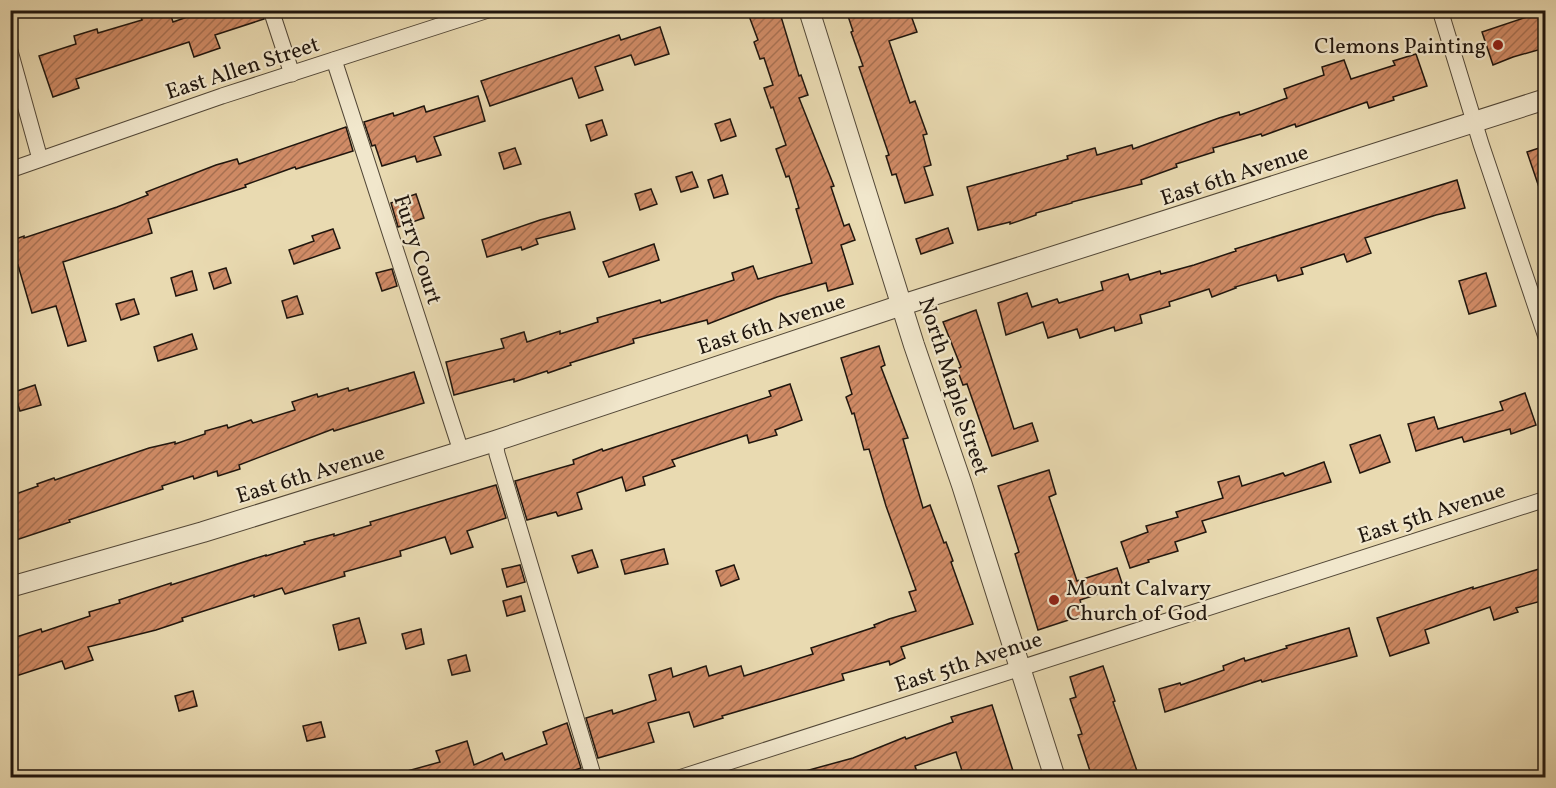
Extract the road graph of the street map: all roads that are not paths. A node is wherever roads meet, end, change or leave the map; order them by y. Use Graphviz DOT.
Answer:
graph roads {
  1 [pos="271,10"];
  2 [pos="488,10"];
  3 [pos="809,10"];
  4 [pos="1440,10"];
  5 [pos="10,51"];
  6 [pos="334,60"];
  7 [pos="292,74"];
  8 [pos="1545,99"];
  9 [pos="1474,121"];
  10 [pos="40,159"];
  11 [pos="10,170"];
  12 [pos="902,305"];
  13 [pos="1545,337"];
  14 [pos="495,441"];
  15 [pos="461,451"];
  16 [pos="1545,499"];
  17 [pos="10,587"];
  18 [pos="1021,668"];
  19 [pos="594,777"];
  20 [pos="679,777"];
  21 [pos="1054,777"];
  1 -- 7 [label="street"];
  2 -- 6 [label="street, East Allen Street"];
  3 -- 12 [label="street, North Maple Street"];
  4 -- 9 [label="street"];
  5 -- 10 [label="street"];
  6 -- 7 [label="street, East Allen Street"];
  6 -- 15 [label="street, Furry Court"];
  7 -- 10 [label="street, East Allen Street"];
  8 -- 9 [label="street, East 6th Avenue"];
  9 -- 12 [label="street, East 6th Avenue"];
  9 -- 13 [label="street"];
  10 -- 11 [label="street, East Allen Street"];
  12 -- 14 [label="street, East 6th Avenue"];
  12 -- 18 [label="street, North Maple Street"];
  14 -- 15 [label="street, East 6th Avenue"];
  14 -- 19 [label="street"];
  15 -- 17 [label="street, East 6th Avenue"];
  16 -- 18 [label="street, East 5th Avenue"];
  18 -- 20 [label="street, East 5th Avenue"];
  18 -- 21 [label="street, North Maple Street"];
}
